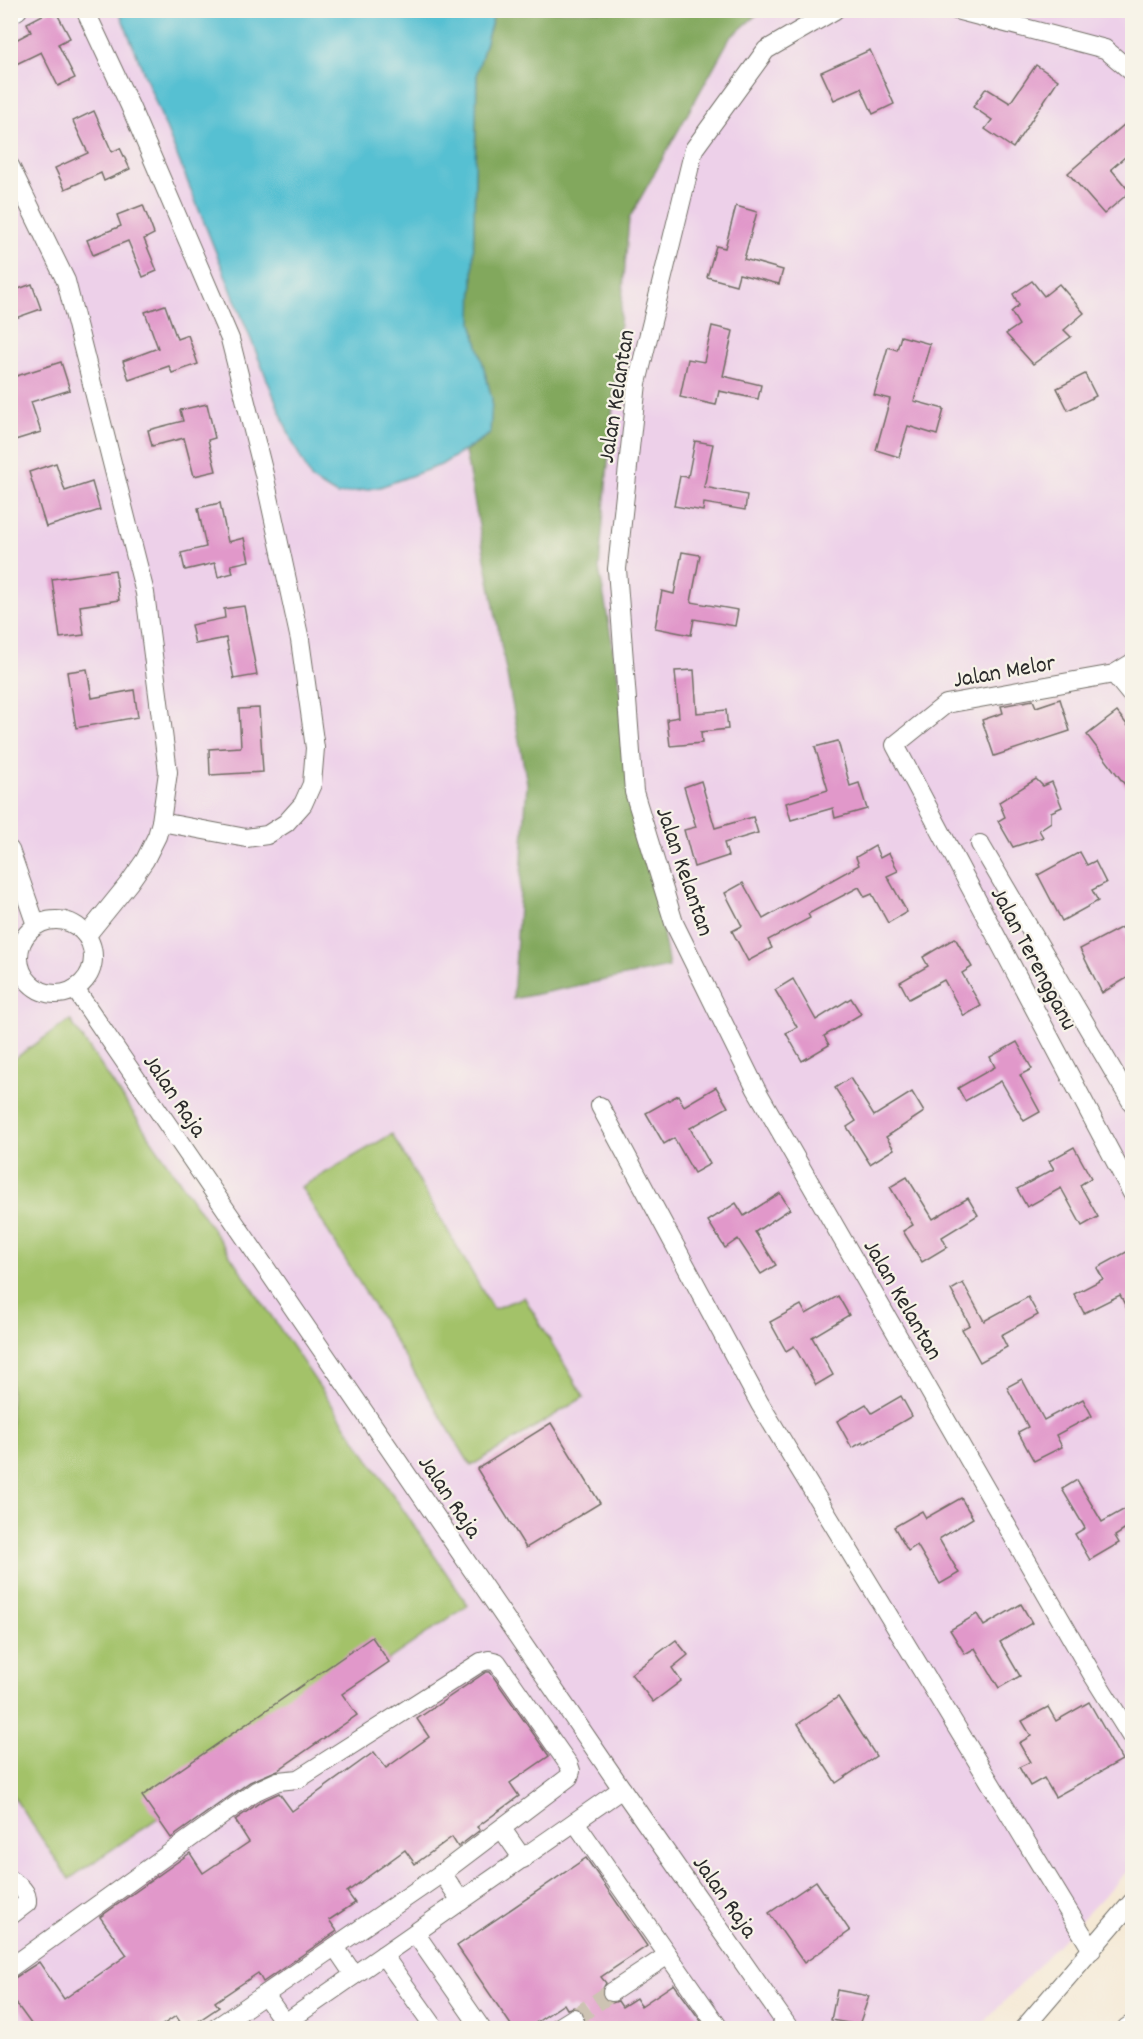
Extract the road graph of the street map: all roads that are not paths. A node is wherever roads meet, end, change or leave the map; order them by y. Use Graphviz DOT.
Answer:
graph roads {
  1 [pos="18,10"];
  2 [pos="85,10"];
  3 [pos="835,10"];
  4 [pos="956,10"];
  5 [pos="10,15"];
  6 [pos="1132,72"];
  7 [pos="10,166"];
  8 [pos="1132,663"];
  9 [pos="1114,674"];
  10 [pos="1132,696"];
  11 [pos="895,745"];
  12 [pos="161,822"];
  13 [pos="980,844"];
  14 [pos="10,850"];
  15 [pos="36,925"];
  16 [pos="87,935"];
  17 [pos="16,977"];
  18 [pos="75,989"];
  19 [pos="1132,1103"];
  20 [pos="600,1106"];
  21 [pos="1132,1193"];
  22 [pos="1132,1738"];
  23 [pos="622,1790"];
  24 [pos="575,1822"];
  25 [pos="502,1829"];
  26 [pos="523,1859"];
  27 [pos="442,1873"];
  28 [pos="10,1880"];
  29 [pos="461,1901"];
  30 [pos="1132,1902"];
  31 [pos="10,1916"];
  32 [pos="415,1933"];
  33 [pos="335,1947"];
  34 [pos="1092,1950"];
  35 [pos="383,1955"];
  36 [pos="668,1955"];
  37 [pos="10,1968"];
  38 [pos="354,1975"];
  39 [pos="612,1992"];
  40 [pos="265,1995"];
  41 [pos="1132,2024"];
  42 [pos="282,2026"];
  43 [pos="216,2028"];
  44 [pos="435,2028"];
  45 [pos="480,2028"];
  46 [pos="719,2028"];
  47 [pos="789,2028"];
  48 [pos="1024,2028"];
  49 [pos="1126,2028"];
  1 -- 5 [label="street"];
  2 -- 12 [label="street"];
  3 -- 22 [label="street, Jalan Kelantan"];
  4 -- 6 [label="street"];
  7 -- 12 [label="street"];
  8 -- 9 [label="street, Jalan Melor"];
  9 -- 10 [label="street"];
  9 -- 11 [label="street, Jalan Melor"];
  11 -- 21 [label="street, Jalan Terengganu"];
  12 -- 16 [label="street"];
  13 -- 19 [label="street"];
  14 -- 15 [label="street"];
  15 -- 16 [label="street"];
  15 -- 17 [label="street"];
  16 -- 18 [label="street"];
  17 -- 18 [label="street"];
  18 -- 23 [label="street, Jalan Raja"];
  20 -- 34 [label="street"];
  23 -- 24 [label="street"];
  23 -- 47 [label="street, Jalan Raja"];
  24 -- 26 [label="street"];
  24 -- 36 [label="street"];
  25 -- 26 [label="street"];
  25 -- 27 [label="street"];
  25 -- 37 [label="street"];
  26 -- 29 [label="street"];
  27 -- 29 [label="street"];
  27 -- 33 [label="street"];
  28 -- 31 [label="street"];
  29 -- 32 [label="street"];
  30 -- 34 [label="street"];
  32 -- 35 [label="street"];
  32 -- 45 [label="street"];
  33 -- 38 [label="street"];
  33 -- 40 [label="street"];
  34 -- 48 [label="street"];
  35 -- 38 [label="street"];
  35 -- 44 [label="street"];
  36 -- 39 [label="street"];
  36 -- 46 [label="street"];
  38 -- 42 [label="street"];
  40 -- 42 [label="street"];
  40 -- 43 [label="street"];
  41 -- 49 [label="street"];
}
